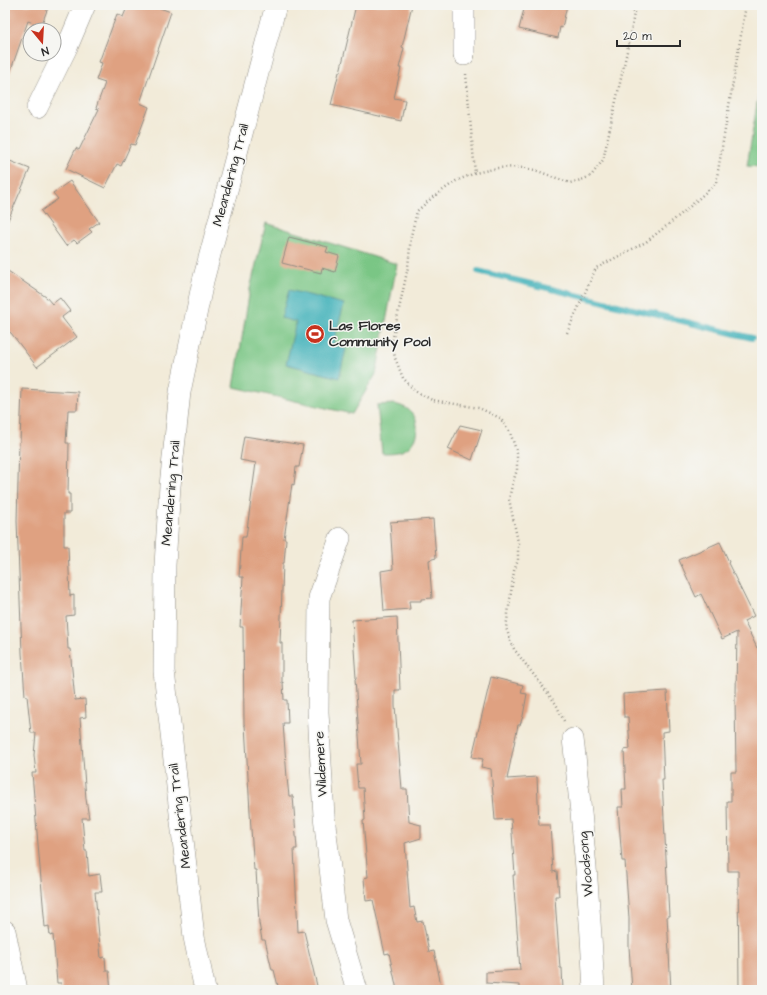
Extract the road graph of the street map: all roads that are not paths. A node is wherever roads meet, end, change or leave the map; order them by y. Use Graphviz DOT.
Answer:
graph roads {
  1 [pos="85,5"];
  2 [pos="276,5"];
  3 [pos="464,5"];
  4 [pos="464,55"];
  5 [pos="37,108"];
  6 [pos="340,538"];
  7 [pos="573,739"];
  8 [pos="5,931"];
  9 [pos="17,990"];
  10 [pos="205,990"];
  11 [pos="357,990"];
  12 [pos="594,990"];
  1 -- 5 [label="street"];
  2 -- 10 [label="street, Meandering Trail"];
  3 -- 4 [label="street"];
  6 -- 11 [label="street, Wildemere"];
  7 -- 12 [label="street, Woodsong"];
  8 -- 9 [label="street"];
}
